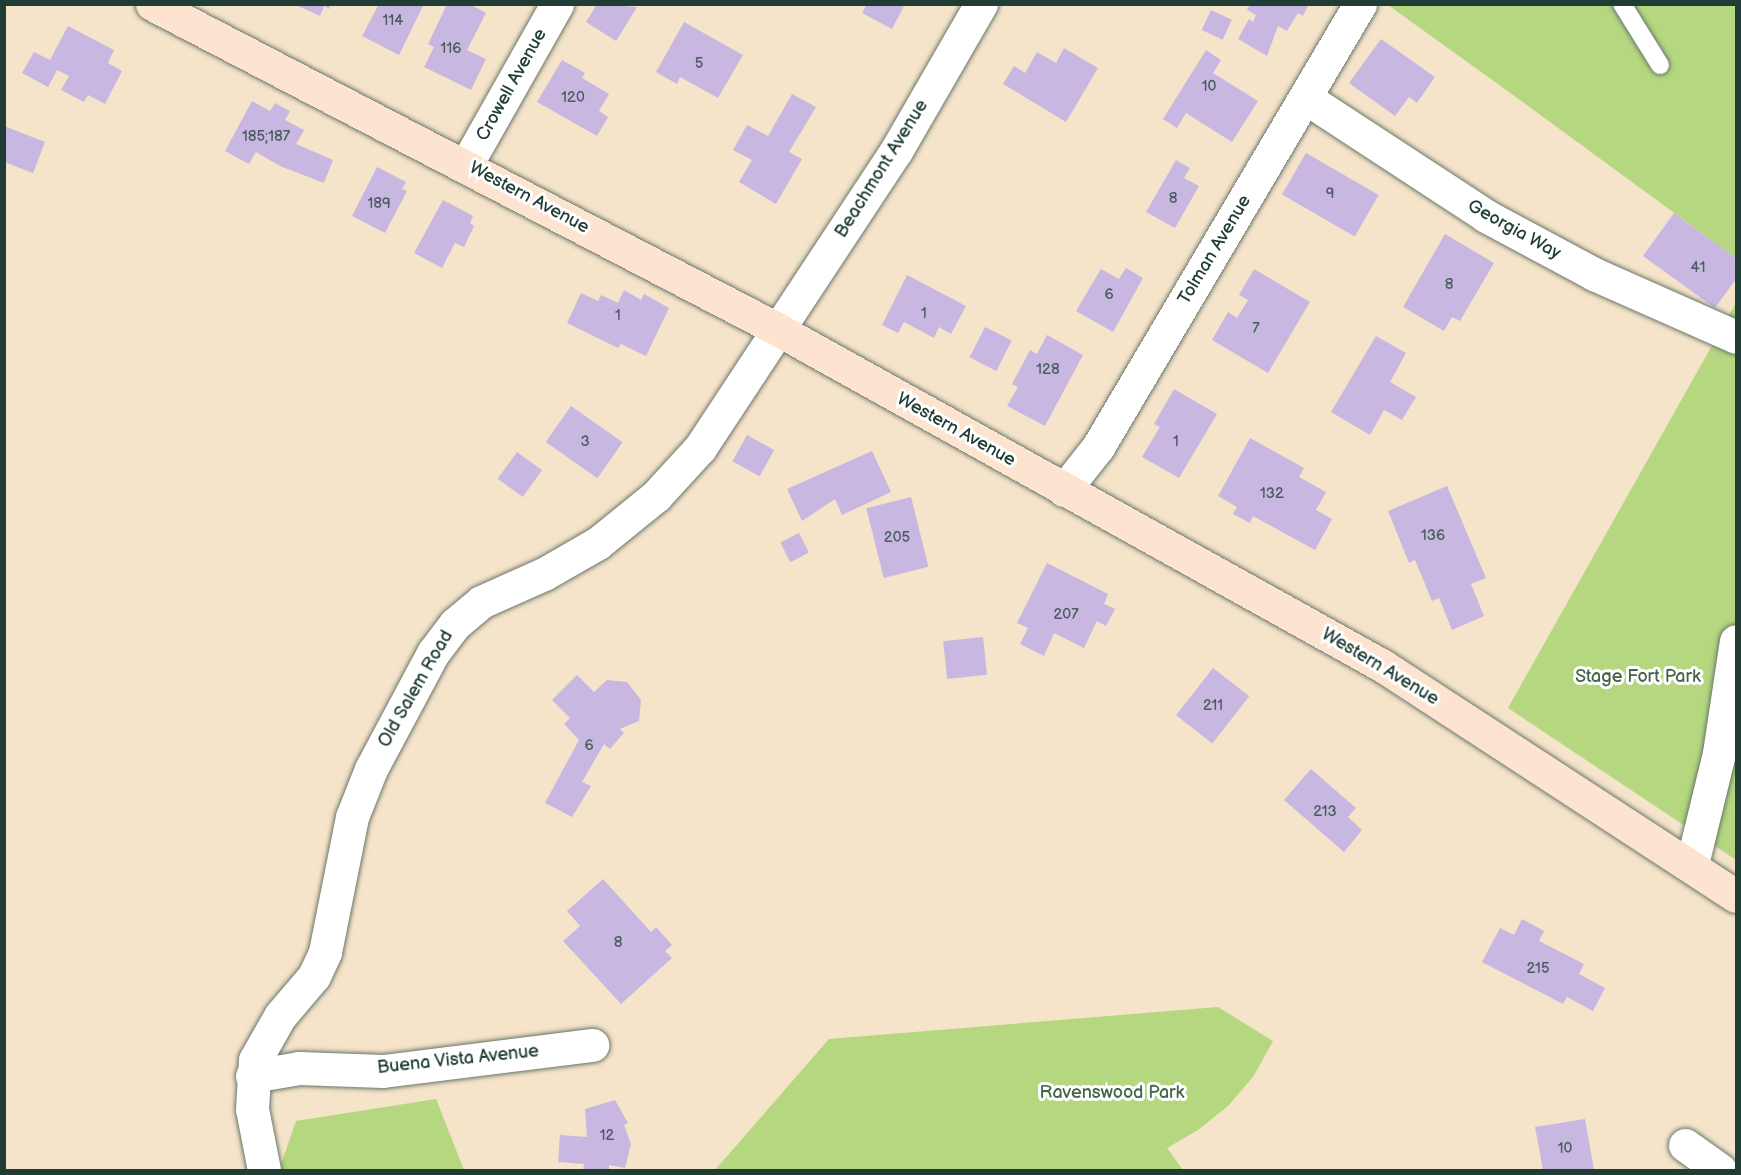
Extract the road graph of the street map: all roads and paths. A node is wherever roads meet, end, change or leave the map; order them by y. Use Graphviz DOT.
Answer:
graph roads {
  1 [pos="152,4"];
  2 [pos="557,4"];
  3 [pos="981,4"];
  4 [pos="1360,4"];
  5 [pos="1622,4"];
  6 [pos="1660,65"];
  7 [pos="1306,98"];
  8 [pos="466,165"];
  9 [pos="777,329"];
  10 [pos="1737,337"];
  11 [pos="1064,490"];
  12 [pos="1737,641"];
  13 [pos="1692,864"];
  14 [pos="1737,896"];
  15 [pos="592,1045"];
  16 [pos="252,1076"];
  17 [pos="1685,1145"];
  18 [pos="264,1170"];
  19 [pos="1720,1170"];
  1 -- 8 [label="main road, Western Avenue"];
  2 -- 8 [label="street, Crowell Avenue"];
  3 -- 9 [label="street, Beachmont Avenue"];
  4 -- 7 [label="street, Tolman Avenue"];
  5 -- 6 [label="lane"];
  7 -- 10 [label="street, Georgia Way"];
  7 -- 11 [label="street, Tolman Avenue"];
  8 -- 9 [label="main road, Western Avenue"];
  9 -- 11 [label="main road, Western Avenue"];
  9 -- 16 [label="street, Old Salem Road"];
  11 -- 13 [label="main road, Western Avenue"];
  12 -- 13 [label="street"];
  13 -- 14 [label="main road, Western Avenue"];
  15 -- 16 [label="street, Buena Vista Avenue"];
  16 -- 18 [label="street, Old Salem Road"];
  17 -- 19 [label="street"];
}
